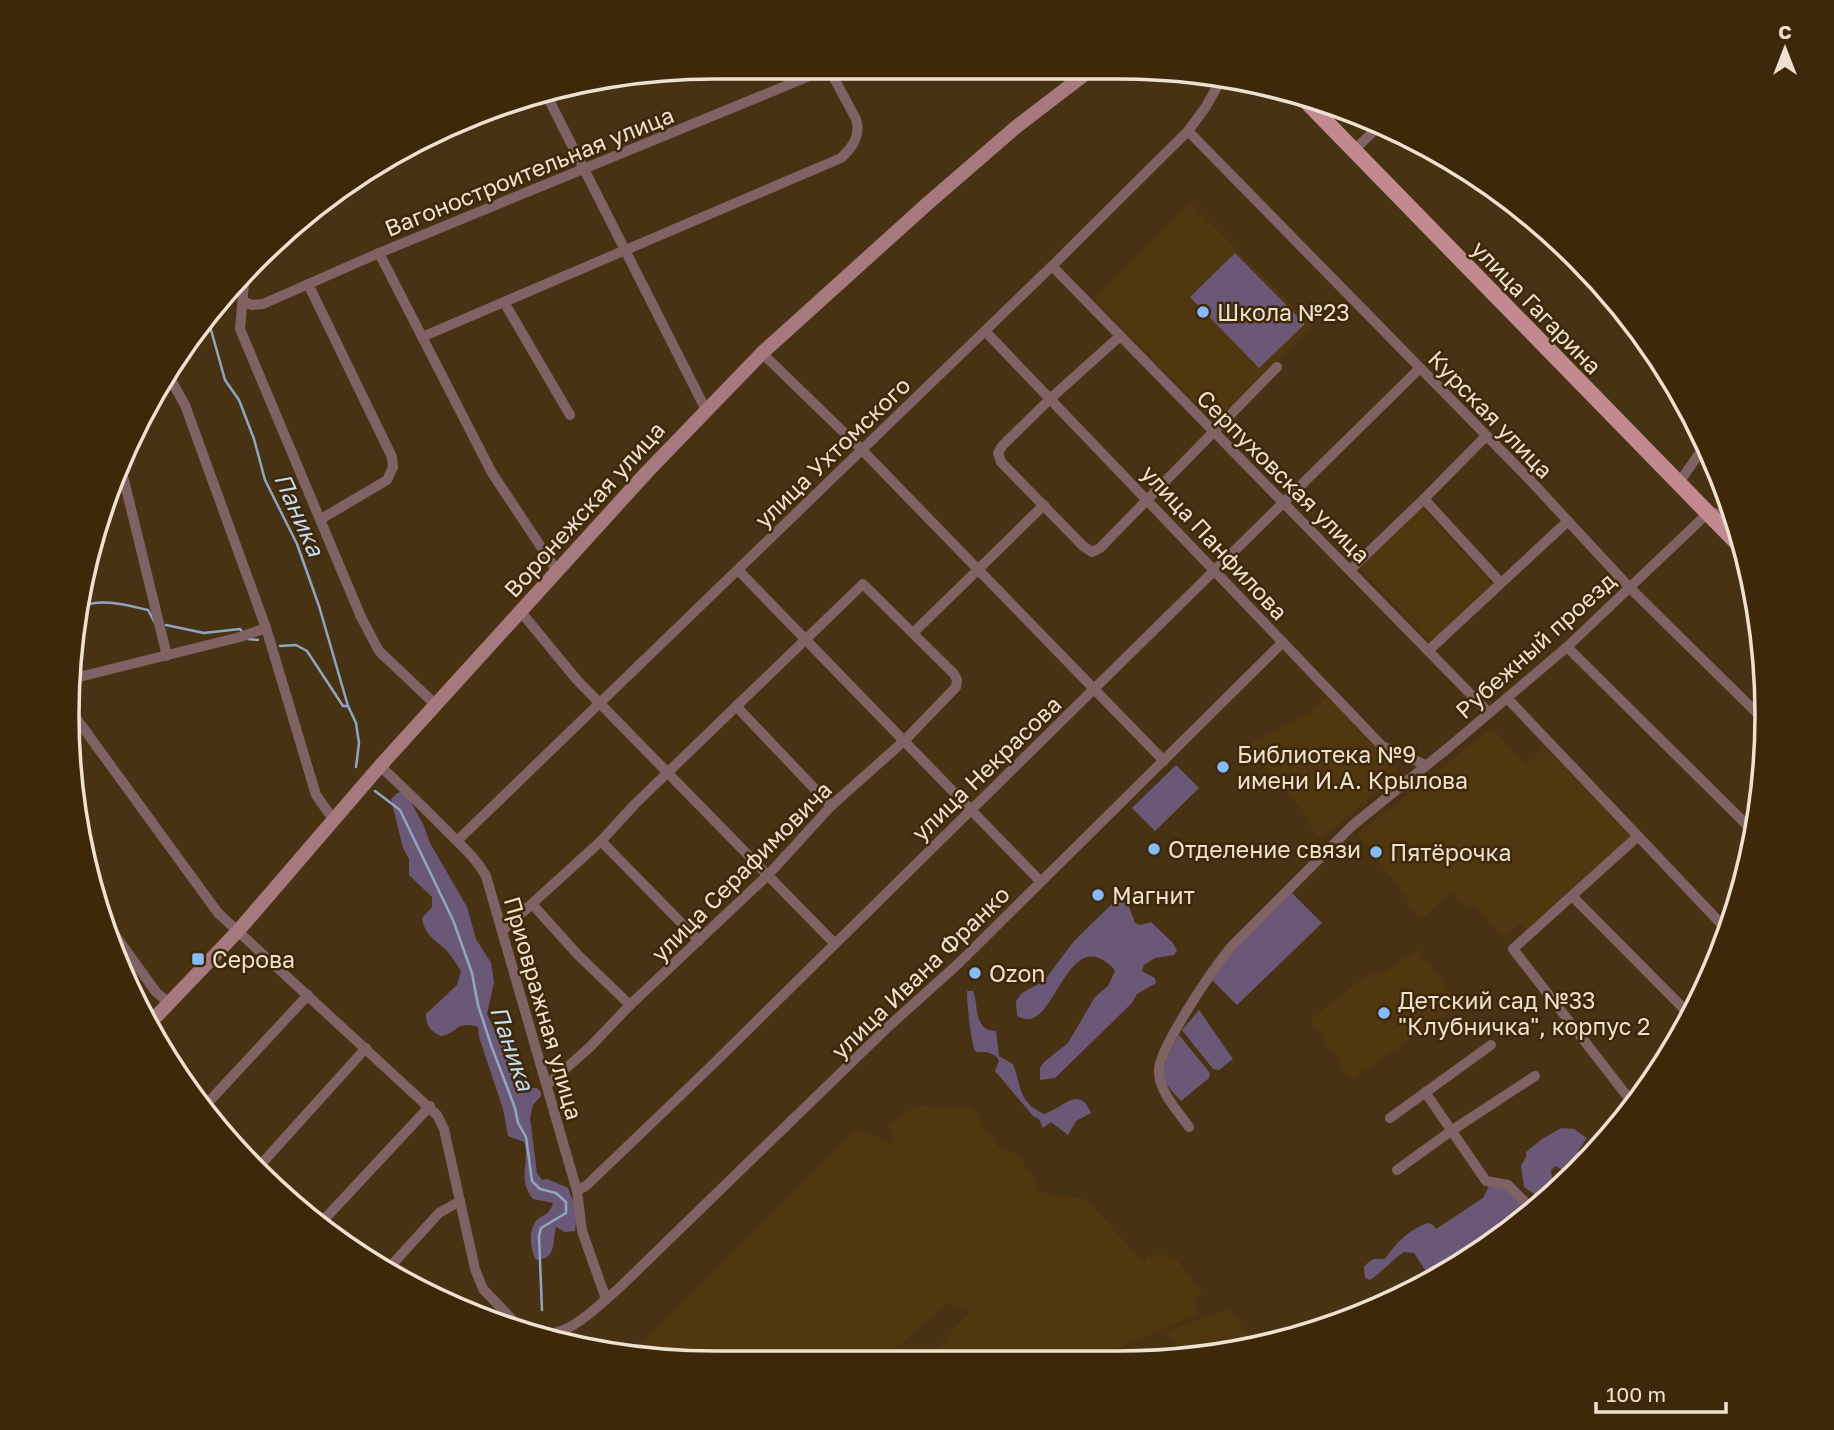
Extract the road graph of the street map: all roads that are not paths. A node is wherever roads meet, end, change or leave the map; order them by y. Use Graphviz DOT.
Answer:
graph roads {
  1 [pos="801,79"];
  2 [pos="834,79"];
  3 [pos="1079,79"];
  4 [pos="1217,87"];
  5 [pos="549,100"];
  6 [pos="1314,110"];
  7 [pos="1188,131"];
  8 [pos="1373,132"];
  9 [pos="1353,150"];
  10 [pos="583,169"];
  11 [pos="624,249"];
  12 [pos="379,253"];
  13 [pos="1052,266"];
  14 [pos="308,284"];
  15 [pos="244,287"];
  16 [pos="244,302"];
  17 [pos="504,302"];
  18 [pos="985,331"];
  19 [pos="422,337"];
  20 [pos="1119,337"];
  21 [pos="762,353"];
  22 [pos="1277,368"];
  23 [pos="1420,369"];
  24 [pos="173,383"];
  25 [pos="1051,398"];
  26 [pos="706,410"];
  27 [pos="570,415"];
  28 [pos="1213,434"];
  29 [pos="1486,436"];
  30 [pos="862,450"];
  31 [pos="1699,454"];
  32 [pos="124,480"];
  33 [pos="1678,484"];
  34 [pos="1148,498"];
  35 [pos="1424,499"];
  36 [pos="1282,503"];
  37 [pos="1044,505"];
  38 [pos="1708,513"];
  39 [pos="1722,514"];
  40 [pos="321,519"];
  41 [pos="1568,521"];
  42 [pos="1729,535"];
  43 [pos="738,570"];
  44 [pos="978,570"];
  45 [pos="1216,570"];
  46 [pos="1350,570"];
  47 [pos="557,571"];
  48 [pos="1500,582"];
  49 [pos="1629,587"];
  50 [pos="521,612"];
  51 [pos="266,628"];
  52 [pos="913,633"];
  53 [pos="806,640"];
  54 [pos="1283,642"];
  55 [pos="1567,647"];
  56 [pos="1428,651"];
  57 [pos="167,656"];
  58 [pos="80,676"];
  59 [pos="1095,689"];
  60 [pos="1507,698"];
  61 [pos="601,703"];
  62 [pos="437,706"];
  63 [pos="736,706"];
  64 [pos="1755,711"];
  65 [pos="1489,713"];
  66 [pos="79,722"];
  67 [pos="905,740"];
  68 [pos="1164,761"];
  69 [pos="1426,765"];
  70 [pos="380,766"];
  71 [pos="668,772"];
  72 [pos="831,806"];
  73 [pos="970,809"];
  74 [pos="333,819"];
  75 [pos="1746,824"];
  76 [pos="1637,837"];
  77 [pos="458,840"];
  78 [pos="601,841"];
  79 [pos="769,874"];
  80 [pos="1041,882"];
  81 [pos="1573,897"];
  82 [pos="533,905"];
  83 [pos="1720,923"];
  84 [pos="503,930"];
  85 [pos="238,931"];
  86 [pos="699,941"];
  87 [pos="835,944"];
  88 [pos="122,945"];
  89 [pos="308,995"];
  90 [pos="169,1003"];
  91 [pos="630,1006"];
  92 [pos="1683,1008"];
  93 [pos="155,1017"];
  94 [pos="1491,1045"];
  95 [pos="366,1048"];
  96 [pos="1535,1076"];
  97 [pos="547,1085"];
  98 [pos="1425,1092"];
  99 [pos="1628,1097"];
  100 [pos="209,1101"];
  101 [pos="430,1106"];
  102 [pos="1390,1118"];
  103 [pos="1189,1127"];
  104 [pos="1451,1131"];
  105 [pos="263,1163"];
  106 [pos="1397,1170"];
  107 [pos="577,1191"];
  108 [pos="460,1201"];
  109 [pos="1526,1203"];
  110 [pos="325,1218"];
  111 [pos="393,1263"];
  112 [pos="606,1299"];
  113 [pos="509,1316"];
  114 [pos="559,1332"];
  1 -- 10 [label="street, Вагоностроительная улица"];
  2 -- 11 [label="street"];
  3 -- 21 [label="street, Воронежская улица"];
  4 -- 7 [label="street, улица Ухтомского"];
  5 -- 10 [label="street"];
  6 -- 9 [label="main road, улица Гагарина"];
  7 -- 13 [label="street, улица Ухтомского"];
  7 -- 23 [label="street, Курская улица"];
  8 -- 9 [label="street"];
  9 -- 33 [label="main road, улица Гагарина"];
  10 -- 11 [label="street"];
  10 -- 12 [label="street, Вагоностроительная улица"];
  11 -- 17 [label="street"];
  11 -- 26 [label="street"];
  12 -- 14 [label="street, Вагоностроительная улица"];
  12 -- 19 [label="street"];
  13 -- 18 [label="street, улица Ухтомского"];
  13 -- 20 [label="street, Серпуховская улица"];
  14 -- 16 [label="street, Вагоностроительная улица"];
  14 -- 40 [label="street"];
  15 -- 16 [label="street"];
  16 -- 40 [label="street"];
  17 -- 19 [label="street"];
  17 -- 27 [label="street"];
  18 -- 25 [label="street, улица Панфилова"];
  18 -- 30 [label="street, улица Ухтомского"];
  19 -- 47 [label="street"];
  20 -- 25 [label="street"];
  20 -- 28 [label="street, Серпуховская улица"];
  21 -- 26 [label="street, Воронежская улица"];
  21 -- 30 [label="street"];
  22 -- 28 [label="street"];
  23 -- 29 [label="street, Курская улица"];
  23 -- 36 [label="street, улица Некрасова"];
  24 -- 51 [label="street"];
  25 -- 34 [label="street, улица Панфилова"];
  25 -- 37 [label="street"];
  26 -- 47 [label="street, Воронежская улица"];
  28 -- 34 [label="street"];
  28 -- 36 [label="street, Серпуховская улица"];
  29 -- 35 [label="street"];
  29 -- 41 [label="street, Курская улица"];
  30 -- 43 [label="street, улица Ухтомского"];
  30 -- 44 [label="street"];
  31 -- 33 [label="street"];
  32 -- 57 [label="street"];
  33 -- 38 [label="main road, улица Гагарина"];
  34 -- 37 [label="street"];
  34 -- 45 [label="street, улица Панфилова"];
  35 -- 46 [label="street"];
  35 -- 48 [label="street"];
  36 -- 45 [label="street, улица Некрасова"];
  36 -- 46 [label="street, Серпуховская улица"];
  37 -- 44 [label="street"];
  38 -- 39 [label="street"];
  38 -- 42 [label="main road, улица Гагарина"];
  38 -- 49 [label="street, Рубежный проезд"];
  40 -- 62 [label="street"];
  41 -- 48 [label="street"];
  41 -- 49 [label="street, Курская улица"];
  43 -- 53 [label="street"];
  43 -- 61 [label="street, улица Ухтомского"];
  44 -- 52 [label="street"];
  44 -- 59 [label="street"];
  45 -- 54 [label="street, улица Панфилова"];
  45 -- 59 [label="street, улица Некрасова"];
  46 -- 56 [label="street, Серпуховская улица"];
  47 -- 50 [label="street, Воронежская улица"];
  48 -- 56 [label="street"];
  49 -- 55 [label="street, Рубежный проезд"];
  49 -- 64 [label="street, Курская улица"];
  50 -- 61 [label="street"];
  50 -- 62 [label="street, Воронежская улица"];
  51 -- 57 [label="street"];
  51 -- 74 [label="street"];
  52 -- 53 [label="street"];
  52 -- 67 [label="street, улица Серафимовича"];
  53 -- 63 [label="street"];
  53 -- 67 [label="street"];
  54 -- 68 [label="street, улица Ивана Франко"];
  54 -- 69 [label="street, улица Панфилова"];
  55 -- 60 [label="street, Рубежный проезд"];
  55 -- 75 [label="street"];
  56 -- 65 [label="street, Серпуховская улица"];
  57 -- 58 [label="street"];
  59 -- 68 [label="street"];
  59 -- 73 [label="street, улица Некрасова"];
  60 -- 65 [label="street, Рубежный проезд"];
  60 -- 76 [label="street"];
  61 -- 71 [label="street"];
  61 -- 77 [label="street, улица Ухтомского"];
  62 -- 70 [label="street, Воронежская улица"];
  63 -- 71 [label="street"];
  63 -- 72 [label="street"];
  65 -- 69 [label="street, Рубежный проезд"];
  66 -- 85 [label="street"];
  67 -- 72 [label="street, улица Серафимовича"];
  67 -- 73 [label="street"];
  68 -- 80 [label="street, улица Ивана Франко"];
  69 -- 103 [label="street, Рубежный проезд"];
  70 -- 74 [label="street, Воронежская улица"];
  70 -- 77 [label="street, Приовражная улица"];
  71 -- 78 [label="street"];
  71 -- 79 [label="street"];
  72 -- 79 [label="street, улица Серафимовича"];
  73 -- 80 [label="street"];
  73 -- 87 [label="street, улица Некрасова"];
  74 -- 85 [label="street, Воронежская улица"];
  76 -- 81 [label="street"];
  76 -- 83 [label="street"];
  77 -- 84 [label="street, Приовражная улица"];
  78 -- 82 [label="street"];
  78 -- 86 [label="street"];
  79 -- 86 [label="street, улица Серафимовича"];
  79 -- 87 [label="street"];
  80 -- 112 [label="street, улица Ивана Франко"];
  81 -- 92 [label="street"];
  81 -- 99 [label="street"];
  82 -- 84 [label="street"];
  82 -- 91 [label="street"];
  84 -- 97 [label="street, Приовражная улица"];
  85 -- 89 [label="street"];
  85 -- 90 [label="street, Воронежская улица"];
  86 -- 91 [label="street, улица Серафимовича"];
  87 -- 107 [label="street, улица Некрасова"];
  88 -- 90 [label="street"];
  89 -- 95 [label="street"];
  89 -- 100 [label="street"];
  90 -- 93 [label="street, Воронежская улица"];
  91 -- 97 [label="street, улица Серафимовича"];
  94 -- 98 [label="street"];
  95 -- 101 [label="street"];
  95 -- 105 [label="street"];
  96 -- 104 [label="street"];
  97 -- 107 [label="street, Приовражная улица"];
  98 -- 102 [label="street"];
  98 -- 104 [label="street"];
  101 -- 108 [label="street"];
  101 -- 110 [label="street"];
  104 -- 106 [label="street"];
  104 -- 109 [label="street"];
  107 -- 112 [label="street, Приовражная улица"];
  108 -- 111 [label="street"];
  108 -- 113 [label="street"];
  112 -- 114 [label="street, улица Ивана Франко"];
}
